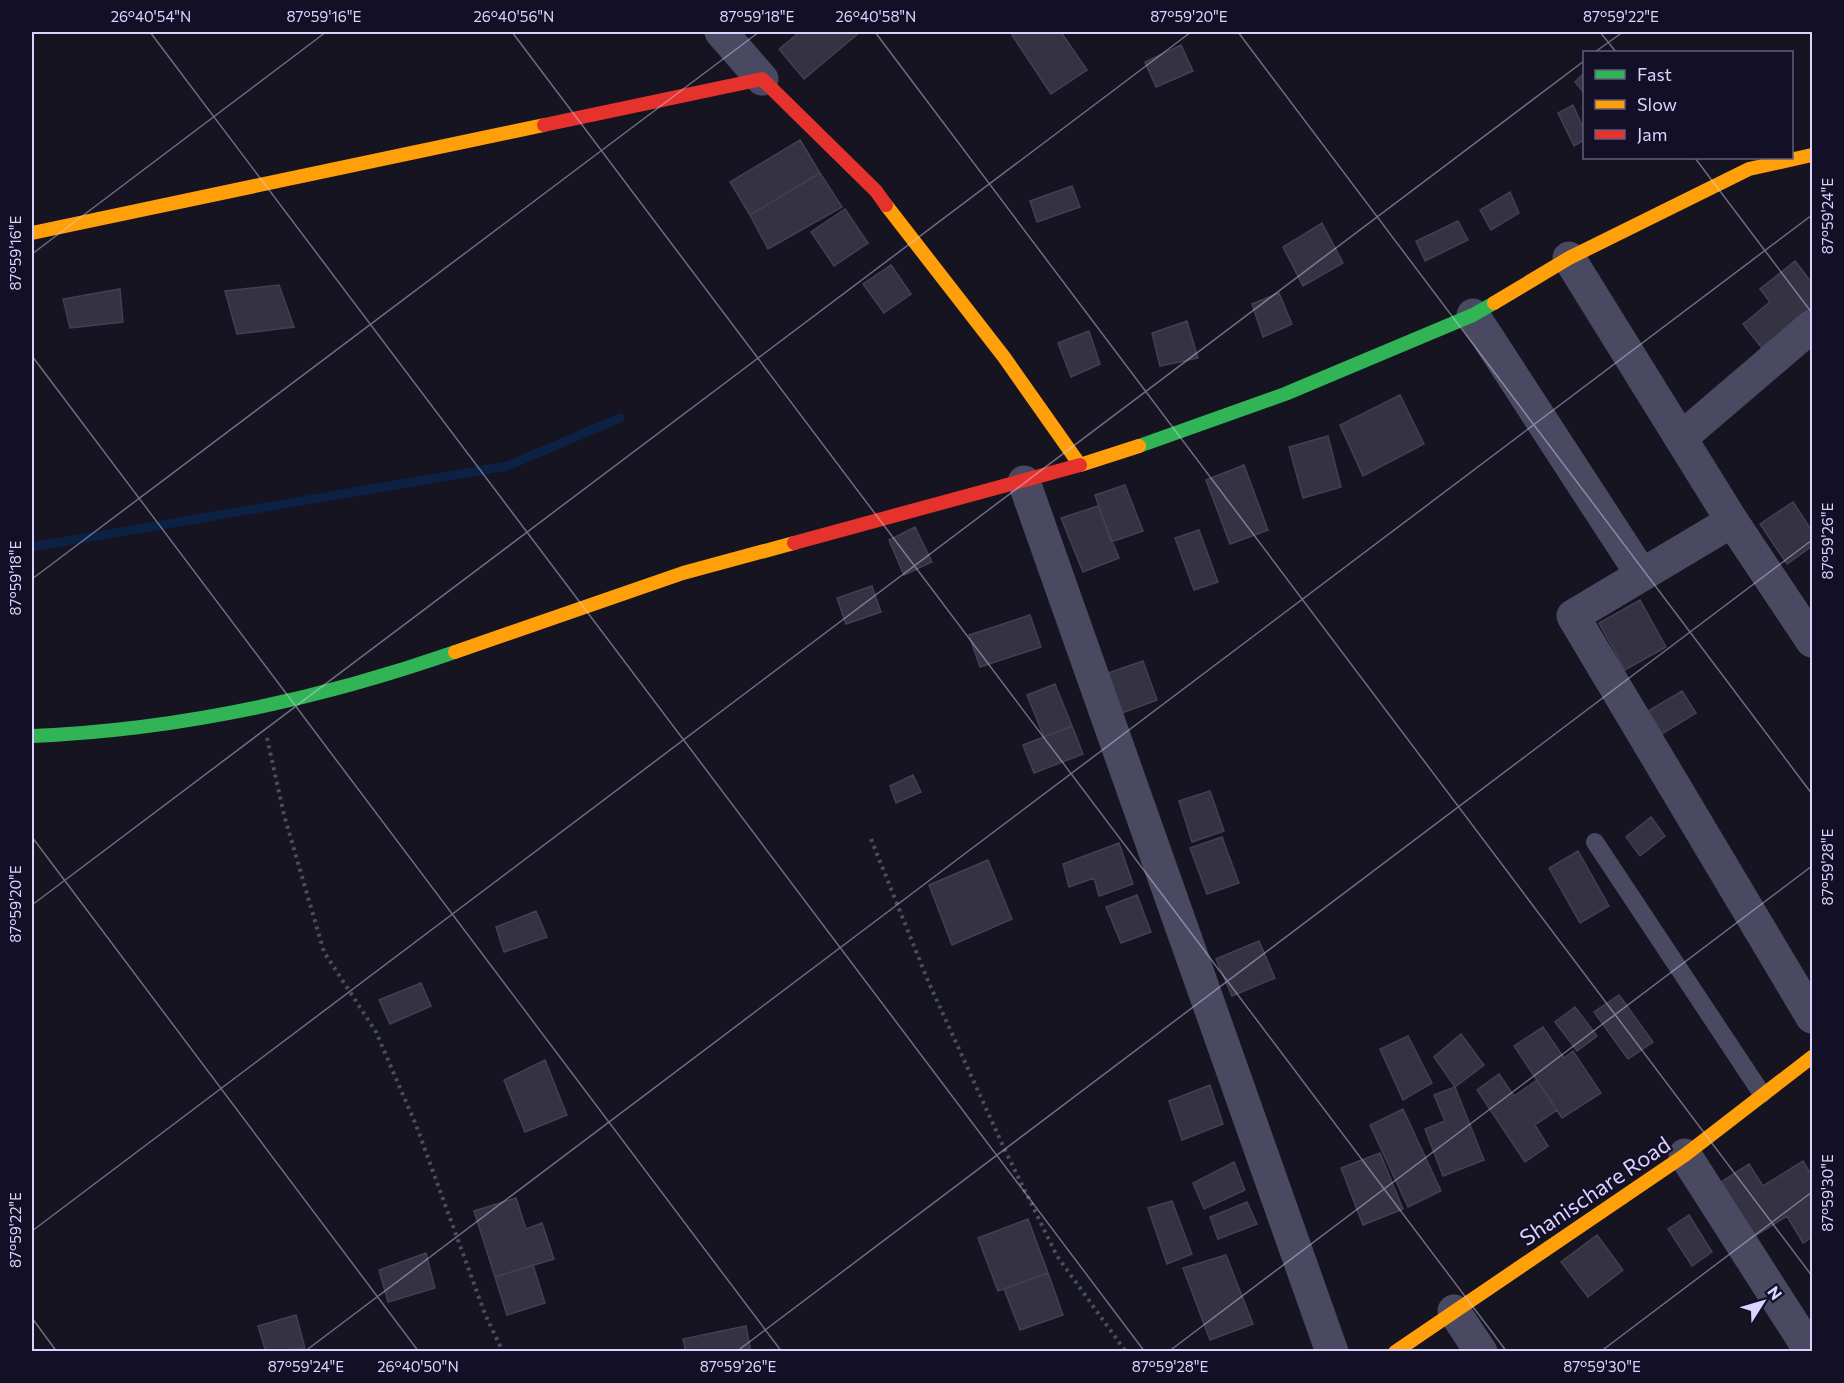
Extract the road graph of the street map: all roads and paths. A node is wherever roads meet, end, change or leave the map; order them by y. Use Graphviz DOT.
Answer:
graph roads {
  1 [pos="721,32"];
  2 [pos="762,79"];
  3 [pos="1812,155"];
  4 [pos="32,233"];
  5 [pos="1569,258"];
  6 [pos="1473,315"];
  7 [pos="1812,326"];
  8 [pos="1681,438"];
  9 [pos="1080,465"];
  10 [pos="1024,482"];
  11 [pos="1732,521"];
  12 [pos="1642,575"];
  13 [pos="1812,641"];
  14 [pos="261,708"];
  15 [pos="32,736"];
  16 [pos="871,839"];
  17 [pos="1595,842"];
  18 [pos="1812,1017"];
  19 [pos="1812,1057"];
  20 [pos="1762,1094"];
  21 [pos="1685,1155"];
  22 [pos="1454,1311"];
  23 [pos="503,1352"];
  24 [pos="1126,1352"];
  25 [pos="1332,1352"];
  26 [pos="1395,1352"];
  27 [pos="1481,1352"];
  28 [pos="1810,1352"];
  1 -- 2 [label="street"];
  2 -- 4 [label="street"];
  2 -- 9 [label="street"];
  3 -- 5 [label="street"];
  5 -- 6 [label="street"];
  5 -- 8 [label="street"];
  6 -- 9 [label="street"];
  6 -- 12 [label="street"];
  7 -- 8 [label="street"];
  8 -- 11 [label="street"];
  9 -- 10 [label="street"];
  10 -- 14 [label="street"];
  10 -- 25 [label="street"];
  11 -- 12 [label="street"];
  11 -- 13 [label="street"];
  12 -- 18 [label="street"];
  14 -- 15 [label="street"];
  14 -- 23 [label="path"];
  16 -- 24 [label="path"];
  17 -- 20 [label="lane"];
  19 -- 20 [label="street, Shanischare Road"];
  20 -- 21 [label="street, Shanischare Road"];
  21 -- 22 [label="street, Shanischare Road"];
  21 -- 28 [label="street"];
  22 -- 26 [label="street, Shanischare Road"];
  22 -- 27 [label="street"];
}
